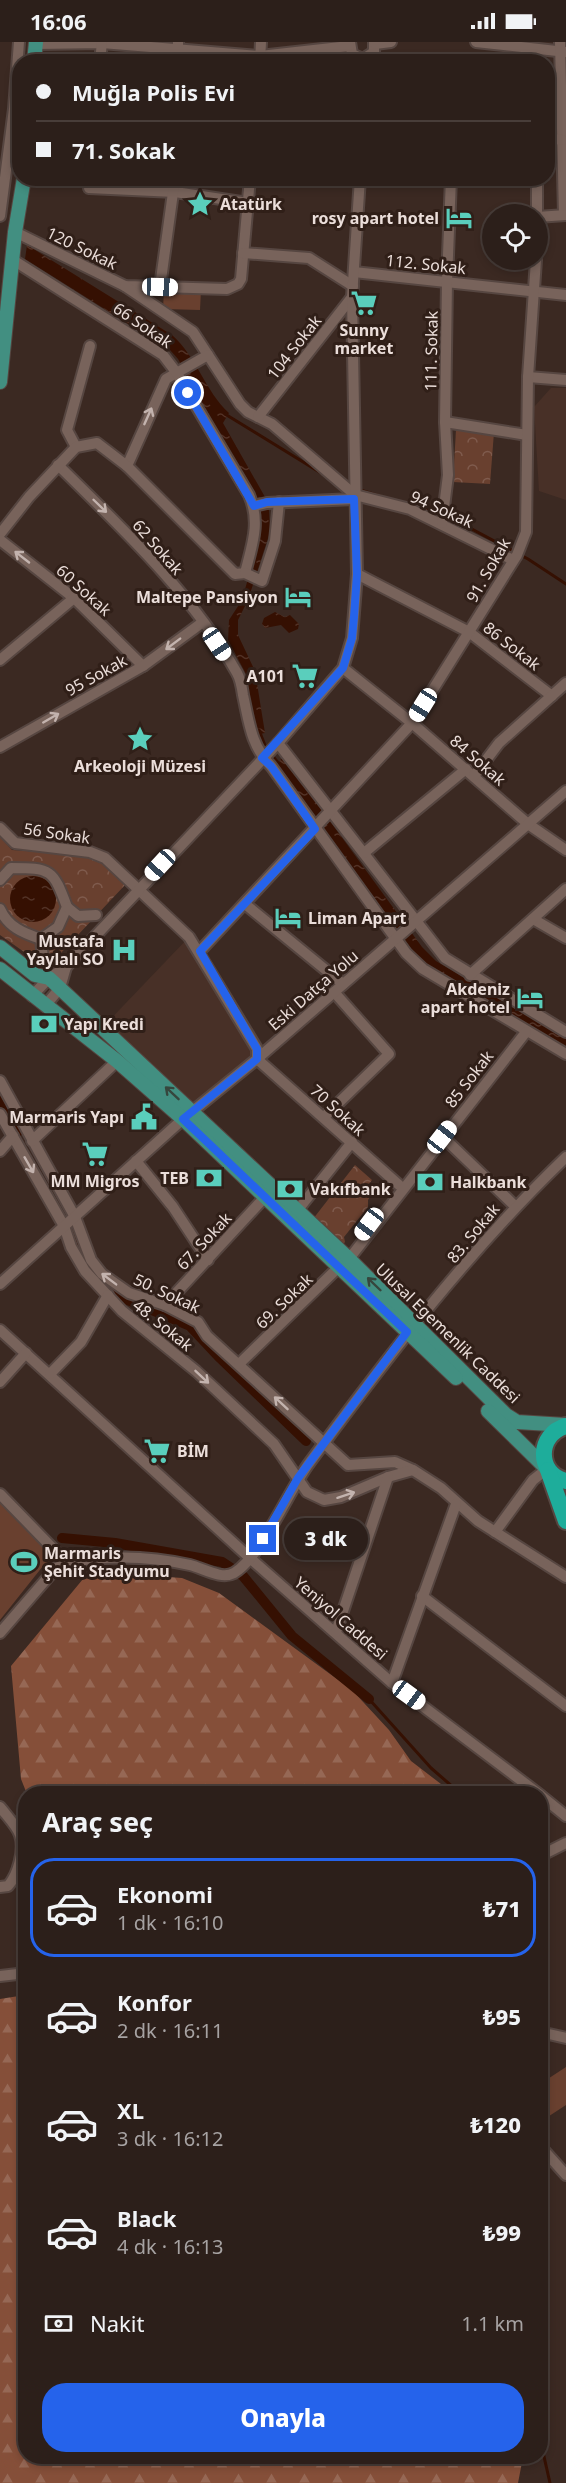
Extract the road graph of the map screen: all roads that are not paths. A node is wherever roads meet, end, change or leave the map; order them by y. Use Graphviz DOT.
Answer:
graph roads {
  1 [pos="391,42"];
  2 [pos="476,42"];
  3 [pos="36,43"];
  4 [pos="102,43"];
  5 [pos="375,43"];
  6 [pos="350,44"];
  7 [pos="178,45"];
  8 [pos="562,48"];
  9 [pos="231,54"];
  10 [pos="290,54"];
  11 [pos="12,125"];
  12 [pos="555,139"];
  13 [pos="562,140"];
  14 [pos="23,186"];
  15 [pos="118,186"];
  16 [pos="175,186"];
  17 [pos="249,186"];
  18 [pos="359,186"];
  19 [pos="451,186"];
  20 [pos="537,186"];
  21 [pos="175,192"];
  22 [pos="248,202"];
  23 [pos="537,204"];
  24 [pos="565,215"];
  25 [pos="0,216"];
  26 [pos="548,216"];
  27 [pos="15,232"];
  28 [pos="243,254"];
  29 [pos="13,260"];
  30 [pos="536,270"];
  31 [pos="354,272"];
  32 [pos="447,281"];
  33 [pos="125,286"];
  34 [pos="160,287"];
  35 [pos="353,291"];
  36 [pos="535,292"];
  37 [pos="566,295"];
  38 [pos="90,346"];
  39 [pos="208,354"];
  40 [pos="178,371"];
  41 [pos="528,376"];
  42 [pos="566,380"];
  43 [pos="0,382"];
  44 [pos="258,417"];
  45 [pos="446,422"];
  46 [pos="527,435"];
  47 [pos="75,447"];
  48 [pos="58,465"];
  49 [pos="127,466"];
  50 [pos="354,497"];
  51 [pos="279,502"];
  52 [pos="260,505"];
  53 [pos="442,519"];
  54 [pos="0,534"];
  55 [pos="0,540"];
  56 [pos="517,554"];
  57 [pos="246,574"];
  58 [pos="357,574"];
  59 [pos="74,598"];
  60 [pos="203,622"];
  61 [pos="469,632"];
  62 [pos="0,660"];
  63 [pos="143,666"];
  64 [pos="343,668"];
  65 [pos="566,683"];
  66 [pos="552,696"];
  67 [pos="412,723"];
  68 [pos="275,745"];
  69 [pos="0,747"];
  70 [pos="263,757"];
  71 [pos="470,773"];
  72 [pos="566,791"];
  73 [pos="329,812"];
  74 [pos="528,824"];
  75 [pos="317,827"];
  76 [pos="0,828"];
  77 [pos="566,850"];
  78 [pos="364,853"];
  79 [pos="1,876"];
  80 [pos="139,888"];
  81 [pos="566,889"];
  82 [pos="245,904"];
  83 [pos="67,907"];
  84 [pos="0,909"];
  85 [pos="96,915"];
  86 [pos="533,919"];
  87 [pos="413,924"];
  88 [pos="397,937"];
  89 [pos="566,938"];
  90 [pos="41,939"];
  91 [pos="0,947"];
  92 [pos="200,951"];
  93 [pos="43,960"];
  94 [pos="66,967"];
  95 [pos="0,969"];
  96 [pos="470,975"];
  97 [pos="49,978"];
  98 [pos="343,984"];
  99 [pos="60,988"];
  100 [pos="334,992"];
  101 [pos="32,996"];
  102 [pos="45,1006"];
  103 [pos="523,1030"];
  104 [pos="566,1032"];
  105 [pos="566,1054"];
  106 [pos="257,1059"];
  107 [pos="117,1061"];
  108 [pos="0,1082"];
  109 [pos="0,1114"];
  110 [pos="187,1115"];
  111 [pos="324,1117"];
  112 [pos="13,1136"];
  113 [pos="442,1137"];
  114 [pos="32,1141"];
  115 [pos="352,1142"];
  116 [pos="0,1151"];
  117 [pos="566,1157"];
  118 [pos="136,1161"];
  119 [pos="399,1185"];
  120 [pos="265,1197"];
  121 [pos="515,1206"];
  122 [pos="297,1211"];
  123 [pos="75,1217"];
  124 [pos="64,1226"];
  125 [pos="208,1260"];
  126 [pos="345,1260"];
  127 [pos="0,1284"];
  128 [pos="108,1295"];
  129 [pos="165,1305"];
  130 [pos="411,1327"];
  131 [pos="0,1330"];
  132 [pos="26,1353"];
  133 [pos="239,1364"];
  134 [pos="50,1374"];
  135 [pos="0,1382"];
  136 [pos="566,1426"];
  137 [pos="325,1442"];
  138 [pos="548,1469"];
  139 [pos="413,1470"];
  140 [pos="388,1476"];
  141 [pos="298,1478"];
  142 [pos="566,1481"];
  143 [pos="0,1494"];
  144 [pos="456,1504"];
  145 [pos="566,1521"];
  146 [pos="495,1532"];
  147 [pos="67,1563"];
  148 [pos="242,1566"];
  149 [pos="566,1577"];
  150 [pos="422,1596"];
  151 [pos="336,1632"];
  152 [pos="0,1633"];
  153 [pos="392,1683"];
  154 [pos="566,1706"];
  155 [pos="528,1786"];
  156 [pos="548,1801"];
  157 [pos="0,1807"];
  158 [pos="566,1816"];
  159 [pos="18,1832"];
  160 [pos="566,1843"];
  161 [pos="548,1852"];
  162 [pos="18,1870"];
  163 [pos="0,1887"];
  164 [pos="18,1974"];
  165 [pos="0,1976"];
  166 [pos="548,2034"];
  167 [pos="566,2038"];
  168 [pos="548,2155"];
  169 [pos="566,2175"];
  1 -- 5 [label="street"];
  2 -- 8 [label="street"];
  3 -- 4 [label="street"];
  4 -- 7 [label="street"];
  6 -- 10 [label="street"];
  7 -- 9 [label="street"];
  8 -- 13 [label="street"];
  11 -- 25 [label="street"];
  12 -- 13 [label="street"];
  13 -- 24 [label="street"];
  14 -- 27 [label="main road"];
  15 -- 21 [label="street"];
  16 -- 21 [label="street"];
  17 -- 22 [label="street"];
  18 -- 31 [label="street"];
  19 -- 32 [label="street, 111. Sokak"];
  20 -- 23 [label="street"];
  21 -- 22 [label="street"];
  21 -- 34 [label="street"];
  22 -- 28 [label="street"];
  24 -- 26 [label="street"];
  27 -- 29 [label="main road"];
  27 -- 33 [label="street, 120 Sokak"];
  28 -- 34 [label="street, 120 Sokak"];
  28 -- 35 [label="street"];
  29 -- 40 [label="street, 66 Sokak"];
  29 -- 43 [label="main road"];
  30 -- 36 [label="street, 91. Sokak"];
  31 -- 32 [label="street, 112. Sokak"];
  31 -- 35 [label="street"];
  32 -- 36 [label="street, 112. Sokak"];
  32 -- 45 [label="street, 111. Sokak"];
  33 -- 34 [label="street, 120 Sokak"];
  33 -- 39 [label="street"];
  35 -- 44 [label="street, 104 Sokak"];
  35 -- 50 [label="street"];
  36 -- 37 [label="street, 112. Sokak"];
  36 -- 41 [label="street, 91. Sokak"];
  38 -- 47 [label="street"];
  39 -- 40 [label="street"];
  39 -- 44 [label="street"];
  49 -- 40 [label="street, one-way"];
  40 -- 52 [label="street, 66 Sokak"];
  41 -- 42 [label="street"];
  41 -- 46 [label="street, 91. Sokak"];
  44 -- 50 [label="street"];
  45 -- 46 [label="street"];
  45 -- 53 [label="street, 111. Sokak"];
  46 -- 56 [label="street, 91. Sokak"];
  47 -- 48 [label="street"];
  47 -- 49 [label="street"];
  48 -- 54 [label="street"];
  48 -- 60 [label="street, 62 Sokak, one-way"];
  49 -- 57 [label="street"];
  50 -- 51 [label="street"];
  50 -- 53 [label="street, 94 Sokak"];
  50 -- 58 [label="street"];
  51 -- 52 [label="street"];
  51 -- 57 [label="street"];
  52 -- 57 [label="street, 66 Sokak"];
  53 -- 56 [label="street, 94 Sokak"];
  59 -- 55 [label="street, 60 Sokak, one-way"];
  56 -- 61 [label="street, 91. Sokak"];
  58 -- 61 [label="street, 86 Sokak"];
  58 -- 64 [label="street"];
  59 -- 62 [label="street"];
  59 -- 63 [label="street, 60 Sokak"];
  60 -- 63 [label="street, 95 Sokak, one-way"];
  60 -- 70 [label="street, 62 Sokak"];
  61 -- 66 [label="street, 86 Sokak"];
  61 -- 67 [label="street, 91. Sokak"];
  69 -- 63 [label="street, 95 Sokak, one-way"];
  64 -- 67 [label="street, 84 Sokak"];
  64 -- 68 [label="street"];
  65 -- 66 [label="street"];
  66 -- 71 [label="street"];
  67 -- 71 [label="street, 84 Sokak"];
  67 -- 73 [label="street, 91. Sokak"];
  68 -- 70 [label="street"];
  68 -- 73 [label="street"];
  70 -- 75 [label="street, 62 Sokak"];
  70 -- 80 [label="street"];
  71 -- 74 [label="street, 84 Sokak"];
  71 -- 78 [label="street"];
  72 -- 74 [label="street, Eski Datça Yolu"];
  73 -- 75 [label="street, 91. Sokak"];
  73 -- 78 [label="street"];
  74 -- 77 [label="street, 84 Sokak"];
  74 -- 87 [label="street, Eski Datça Yolu"];
  75 -- 82 [label="street, 91. Sokak"];
  75 -- 88 [label="street, 62 Sokak"];
  76 -- 80 [label="street, 56 Sokak"];
  78 -- 87 [label="street"];
  79 -- 83 [label="street"];
  80 -- 92 [label="street, 56 Sokak"];
  80 -- 94 [label="street"];
  81 -- 86 [label="street"];
  82 -- 92 [label="street, 91. Sokak"];
  82 -- 98 [label="street"];
  83 -- 85 [label="street"];
  83 -- 90 [label="street"];
  84 -- 90 [label="street"];
  86 -- 89 [label="street"];
  86 -- 96 [label="street"];
  87 -- 88 [label="street, Eski Datça Yolu"];
  87 -- 96 [label="street"];
  88 -- 98 [label="street, Eski Datça Yolu"];
  88 -- 103 [label="street, 62 Sokak"];
  90 -- 93 [label="street"];
  91 -- 97 [label="main road, Ulusal Egemenlik Caddesi"];
  92 -- 106 [label="street, 56 Sokak"];
  94 -- 97 [label="street"];
  94 -- 99 [label="street"];
  95 -- 101 [label="main road, Ulusal Egemenlik Caddesi"];
  96 -- 104 [label="street"];
  97 -- 99 [label="main road, Ulusal Egemenlik Caddesi"];
  97 -- 101 [label="street"];
  98 -- 100 [label="street, Eski Datça Yolu"];
  99 -- 102 [label="street"];
  110 -- 99 [label="main road, Ulusal Egemenlik Caddesi, one-way"];
  100 -- 106 [label="street, Eski Datça Yolu"];
  100 -- 111 [label="street"];
  101 -- 102 [label="main road, Ulusal Egemenlik Caddesi"];
  102 -- 107 [label="main road, Ulusal Egemenlik Caddesi"];
  103 -- 105 [label="street, 62 Sokak"];
  103 -- 113 [label="street, 85 Sokak"];
  103 -- 119 [label="street, 85 Sokak"];
  106 -- 110 [label="street, Eski Datça Yolu"];
  106 -- 111 [label="street, 70 Sokak"];
  107 -- 110 [label="main road, Ulusal Egemenlik Caddesi"];
  107 -- 114 [label="street"];
  108 -- 114 [label="street, 50. Sokak"];
  109 -- 112 [label="street, 48. Sokak"];
  110 -- 118 [label="street, Eski Datça Yolu"];
  110 -- 120 [label="main road, Ulusal Egemenlik Caddesi"];
  110 -- 122 [label="main road, Ulusal Egemenlik Caddesi"];
  111 -- 115 [label="street, 70 Sokak"];
  112 -- 116 [label="street"];
  112 -- 124 [label="street, 48. Sokak, one-way"];
  113 -- 121 [label="street"];
  113 -- 126 [label="street, 85 Sokak"];
  114 -- 123 [label="street, 50. Sokak"];
  115 -- 119 [label="street, 70 Sokak"];
  115 -- 122 [label="street"];
  117 -- 121 [label="street, 83. Sokak"];
  118 -- 123 [label="street, Eski Datça Yolu"];
  118 -- 125 [label="street"];
  119 -- 126 [label="street, 85 Sokak"];
  120 -- 125 [label="street, 67. Sokak"];
  120 -- 126 [label="main road, Ulusal Egemenlik Caddesi"];
  121 -- 130 [label="street, 83. Sokak"];
  122 -- 126 [label="main road, Ulusal Egemenlik Caddesi"];
  123 -- 124 [label="street, Eski Datça Yolu"];
  129 -- 123 [label="street, 50. Sokak, one-way"];
  124 -- 127 [label="street, Eski Datça Yolu"];
  124 -- 128 [label="street, 48. Sokak"];
  125 -- 129 [label="street, 67. Sokak"];
  126 -- 130 [label="main road, Ulusal Egemenlik Caddesi"];
  126 -- 133 [label="street, 69. Sokak"];
  128 -- 134 [label="street"];
  128 -- 141 [label="street, 48. Sokak, one-way"];
  129 -- 133 [label="street, 50. Sokak"];
  130 -- 136 [label="main road, Ulusal Egemenlik Caddesi"];
  130 -- 137 [label="street, 83. Sokak"];
  130 -- 138 [label="main road, Ulusal Egemenlik Caddesi"];
  131 -- 132 [label="street, Yeniyol Caddesi"];
  132 -- 134 [label="street, Yeniyol Caddesi"];
  132 -- 135 [label="street"];
  137 -- 133 [label="street, 50. Sokak, one-way"];
  134 -- 148 [label="street, Yeniyol Caddesi"];
  136 -- 138 [label="highway"];
  137 -- 139 [label="street, 50. Sokak"];
  137 -- 141 [label="street, 83. Sokak"];
  138 -- 142 [label="highway"];
  138 -- 145 [label="highway"];
  138 -- 146 [label="street"];
  139 -- 140 [label="street, 48. Sokak"];
  139 -- 144 [label="street, 50. Sokak"];
  141 -- 140 [label="street, 48. Sokak, one-way"];
  140 -- 151 [label="street"];
  141 -- 148 [label="street, 83. Sokak"];
  143 -- 147 [label="street"];
  144 -- 146 [label="street, 50. Sokak"];
  144 -- 150 [label="street"];
  146 -- 149 [label="street, 50. Sokak"];
  147 -- 148 [label="street"];
  147 -- 152 [label="street"];
  148 -- 151 [label="street, Yeniyol Caddesi"];
  150 -- 153 [label="street"];
  150 -- 154 [label="street"];
  151 -- 153 [label="street, Yeniyol Caddesi"];
  153 -- 155 [label="street, Yeniyol Caddesi"];
  156 -- 158 [label="street, Yeniyol Caddesi"];
  157 -- 159 [label="street"];
  160 -- 161 [label="street"];
  162 -- 163 [label="street"];
  164 -- 165 [label="street"];
  166 -- 167 [label="street"];
  168 -- 169 [label="street"];
}
